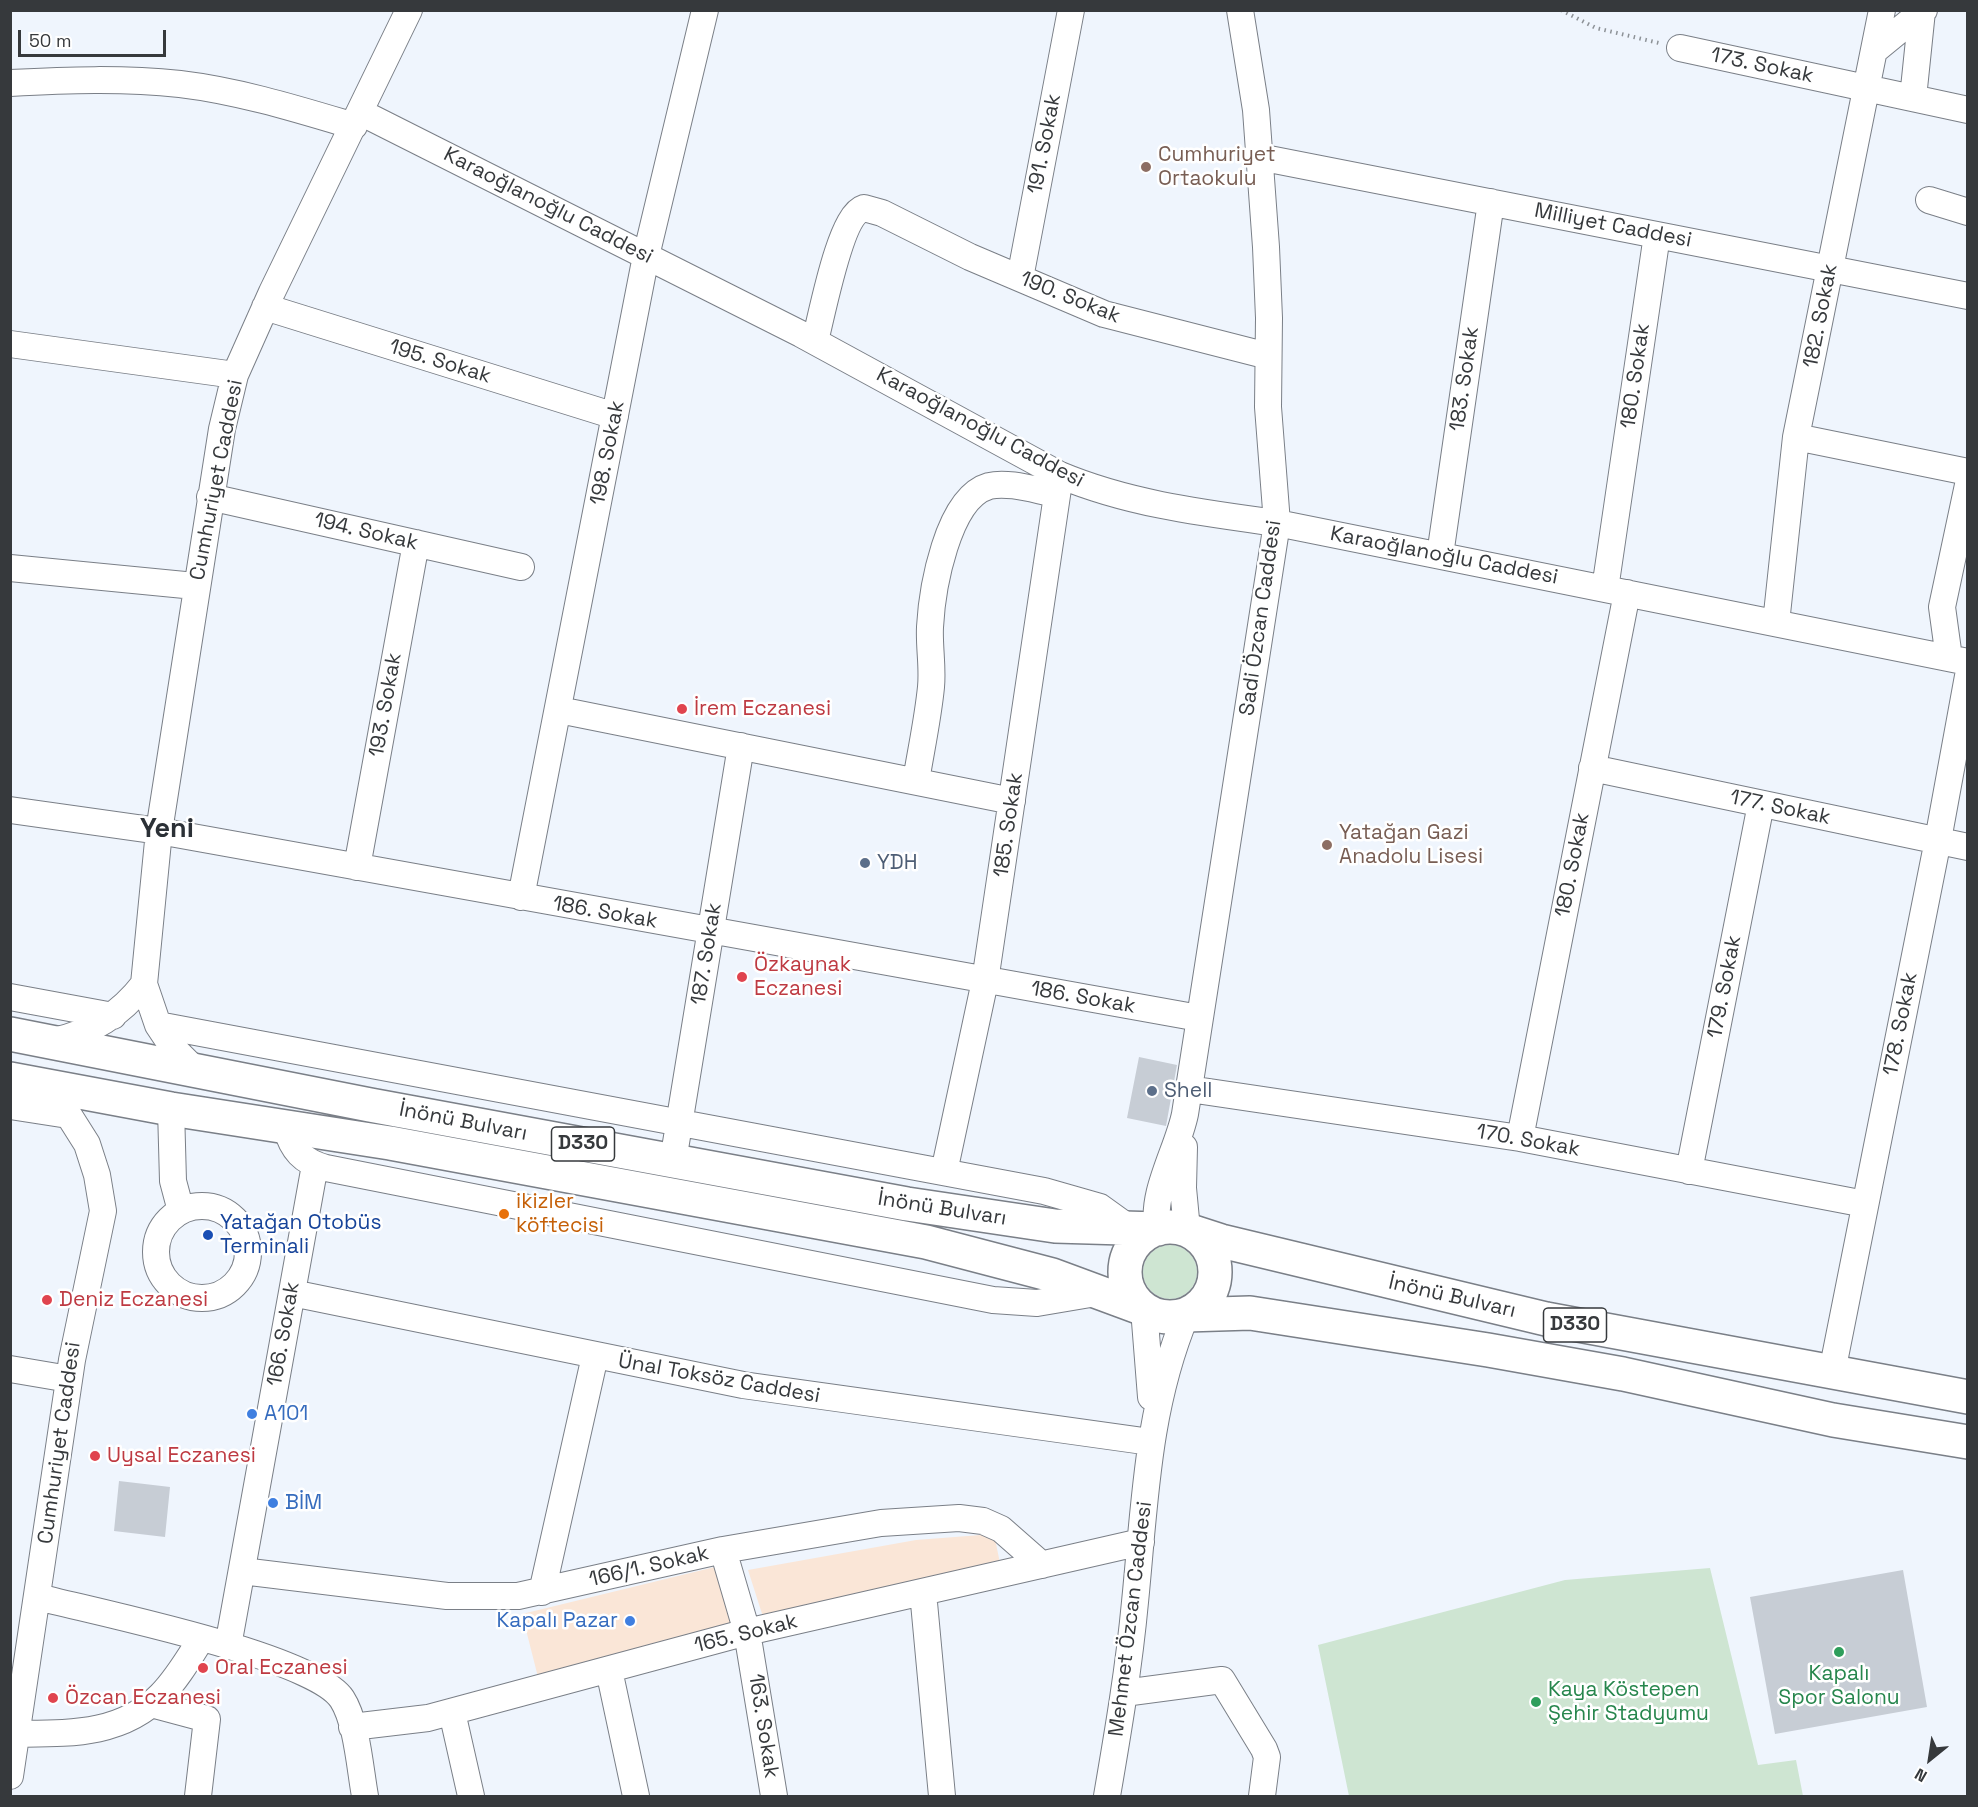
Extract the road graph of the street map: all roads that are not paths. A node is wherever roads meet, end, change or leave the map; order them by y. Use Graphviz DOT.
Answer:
graph roads {
  1 [pos="409,10"];
  2 [pos="705,10"];
  3 [pos="1071,10"];
  4 [pos="1240,10"];
  5 [pos="1882,10"];
  6 [pos="1923,11"];
  7 [pos="1680,48"];
  8 [pos="1874,51"];
  9 [pos="10,83"];
  10 [pos="1866,88"];
  11 [pos="1913,98"];
  12 [pos="1968,110"];
  13 [pos="357,119"];
  14 [pos="1259,157"];
  15 [pos="1929,200"];
  16 [pos="1491,202"];
  17 [pos="1968,212"];
  18 [pos="1657,235"];
  19 [pos="646,256"];
  20 [pos="1830,269"];
  21 [pos="1020,279"];
  22 [pos="1968,296"];
  23 [pos="265,307"];
  24 [pos="815,341"];
  25 [pos="10,344"];
  26 [pos="1268,356"];
  27 [pos="236,375"];
  28 [pos="615,416"];
  29 [pos="1796,437"];
  30 [pos="1968,472"];
  31 [pos="1059,484"];
  32 [pos="1968,485"];
  33 [pos="210,497"];
  34 [pos="1277,523"];
  35 [pos="416,543"];
  36 [pos="1440,555"];
  37 [pos="521,567"];
  38 [pos="10,568"];
  39 [pos="195,586"];
  40 [pos="1616,591"];
  41 [pos="1776,623"];
  42 [pos="1958,660"];
  43 [pos="1968,676"];
  44 [pos="559,710"];
  45 [pos="741,747"];
  46 [pos="1592,768"];
  47 [pos="916,781"];
  48 [pos="1012,801"];
  49 [pos="1761,804"];
  50 [pos="10,810"];
  51 [pos="159,831"];
  52 [pos="1938,840"];
  53 [pos="1968,847"];
  54 [pos="357,867"];
  55 [pos="521,897"];
  56 [pos="711,932"];
  57 [pos="985,981"];
  58 [pos="144,984"];
  59 [pos="10,997"];
  60 [pos="112,1016"];
  61 [pos="1199,1018"];
  62 [pos="158,1026"];
  63 [pos="10,1034"];
  64 [pos="54,1041"];
  65 [pos="195,1070"];
  66 [pos="10,1079"];
  67 [pos="51,1087"];
  68 [pos="1189,1089"];
  69 [pos="10,1106"];
  70 [pos="171,1109"];
  71 [pos="68,1115"];
  72 [pos="679,1124"];
  73 [pos="286,1127"];
  74 [pos="1520,1138"];
  75 [pos="673,1161"];
  76 [pos="315,1165"];
  77 [pos="1689,1171"];
  78 [pos="944,1172"];
  79 [pos="1865,1204"];
  80 [pos="181,1211"];
  81 [pos="1159,1230"];
  82 [pos="1102,1292"];
  83 [pos="292,1293"];
  84 [pos="1144,1309"];
  85 [pos="1186,1315"];
  86 [pos="595,1356"];
  87 [pos="10,1369"];
  88 [pos="1832,1372"];
  89 [pos="69,1379"];
  90 [pos="1968,1397"];
  91 [pos="1151,1442"];
  92 [pos="1968,1442"];
  93 [pos="1141,1542"];
  94 [pos="723,1550"];
  95 [pos="1042,1565"];
  96 [pos="242,1571"];
  97 [pos="542,1592"];
  98 [pos="923,1592"];
  99 [pos="38,1597"];
  100 [pos="747,1632"];
  101 [pos="201,1639"];
  102 [pos="228,1646"];
  103 [pos="20,1658"];
  104 [pos="609,1670"];
  105 [pos="1124,1693"];
  106 [pos="151,1704"];
  107 [pos="452,1712"];
  108 [pos="352,1727"];
  109 [pos="14,1733"];
  110 [pos="10,1776"];
  111 [pos="198,1797"];
  112 [pos="365,1797"];
  113 [pos="471,1797"];
  114 [pos="636,1797"];
  115 [pos="774,1797"];
  116 [pos="942,1797"];
  117 [pos="1107,1797"];
  118 [pos="1262,1797"];
  1 -- 13 [label="street, Cumhuriyet Caddesi"];
  2 -- 19 [label="street, 198. Sokak"];
  3 -- 21 [label="street, 191. Sokak"];
  4 -- 14 [label="street, Sadi Özcan Caddesi"];
  5 -- 8 [label="street, 182. Sokak"];
  6 -- 8 [label="street"];
  6 -- 11 [label="street"];
  7 -- 10 [label="street, 173. Sokak"];
  8 -- 10 [label="street, 182. Sokak"];
  9 -- 13 [label="street, Karaoğlanoğlu Caddesi"];
  10 -- 11 [label="street, 173. Sokak"];
  10 -- 20 [label="street, 182. Sokak"];
  11 -- 12 [label="street, 173. Sokak"];
  13 -- 19 [label="street, Karaoğlanoğlu Caddesi"];
  13 -- 23 [label="street, Cumhuriyet Caddesi"];
  14 -- 16 [label="street, Milliyet Caddesi"];
  14 -- 26 [label="street, Sadi Özcan Caddesi"];
  15 -- 17 [label="street"];
  16 -- 18 [label="street, Milliyet Caddesi"];
  16 -- 36 [label="street, 183. Sokak"];
  18 -- 20 [label="street, Milliyet Caddesi"];
  18 -- 40 [label="street, 180. Sokak"];
  19 -- 24 [label="street, Karaoğlanoğlu Caddesi"];
  19 -- 28 [label="street, 198. Sokak"];
  20 -- 22 [label="street, Milliyet Caddesi"];
  20 -- 29 [label="street, 182. Sokak"];
  21 -- 24 [label="street, 190. Sokak"];
  21 -- 26 [label="street, 190. Sokak"];
  23 -- 27 [label="street, Cumhuriyet Caddesi"];
  23 -- 28 [label="street, 195. Sokak"];
  24 -- 31 [label="street, Karaoğlanoğlu Caddesi"];
  25 -- 27 [label="street"];
  26 -- 34 [label="street, Sadi Özcan Caddesi"];
  27 -- 33 [label="street, Cumhuriyet Caddesi"];
  28 -- 44 [label="street, 198. Sokak"];
  29 -- 30 [label="street"];
  29 -- 41 [label="street, 182. Sokak"];
  31 -- 34 [label="street, Karaoğlanoğlu Caddesi"];
  31 -- 47 [label="street"];
  31 -- 48 [label="street, 185. Sokak"];
  32 -- 42 [label="street"];
  33 -- 35 [label="street, 194. Sokak"];
  33 -- 39 [label="street, Cumhuriyet Caddesi"];
  34 -- 36 [label="street, Karaoğlanoğlu Caddesi"];
  34 -- 61 [label="street, Sadi Özcan Caddesi"];
  35 -- 37 [label="street, 194. Sokak"];
  35 -- 54 [label="street, 193. Sokak"];
  36 -- 40 [label="street, Karaoğlanoğlu Caddesi"];
  38 -- 39 [label="street"];
  39 -- 51 [label="street, Cumhuriyet Caddesi"];
  40 -- 41 [label="street, Karaoğlanoğlu Caddesi"];
  40 -- 46 [label="street, 180. Sokak"];
  41 -- 42 [label="street, Karaoğlanoğlu Caddesi"];
  43 -- 52 [label="street, 178. Sokak"];
  44 -- 45 [label="street"];
  44 -- 55 [label="street, 198. Sokak"];
  45 -- 47 [label="street"];
  45 -- 56 [label="street, 187. Sokak"];
  46 -- 49 [label="street, 177. Sokak"];
  46 -- 74 [label="street, 180. Sokak"];
  47 -- 48 [label="street"];
  48 -- 57 [label="street, 185. Sokak"];
  49 -- 52 [label="street, 177. Sokak"];
  49 -- 77 [label="street, 179. Sokak"];
  50 -- 51 [label="street, 186. Sokak"];
  51 -- 54 [label="street, 186. Sokak"];
  51 -- 58 [label="street, Cumhuriyet Caddesi"];
  52 -- 53 [label="street, 177. Sokak"];
  52 -- 79 [label="street, 178. Sokak"];
  54 -- 55 [label="street, 186. Sokak"];
  55 -- 56 [label="street, 186. Sokak"];
  56 -- 57 [label="street, 186. Sokak"];
  56 -- 72 [label="street, 187. Sokak"];
  57 -- 61 [label="street, 186. Sokak"];
  57 -- 78 [label="street, 185. Sokak"];
  58 -- 60 [label="street"];
  58 -- 62 [label="street, Cumhuriyet Caddesi"];
  59 -- 60 [label="street"];
  60 -- 64 [label="street"];
  61 -- 68 [label="street, Sadi Özcan Caddesi"];
  62 -- 65 [label="street, Cumhuriyet Caddesi"];
  62 -- 72 [label="street, İnönü Bulvarı"];
  63 -- 64 [label="highway, İnönü Bulvarı / D330"];
  64 -- 65 [label="highway, İnönü Bulvarı / D330"];
  65 -- 75 [label="highway, İnönü Bulvarı / D330"];
  66 -- 67 [label="highway, İnönü Bulvarı / D330"];
  67 -- 70 [label="highway, İnönü Bulvarı / D330"];
  67 -- 71 [label="street, Cumhuriyet Caddesi"];
  68 -- 74 [label="street, 170. Sokak"];
  68 -- 81 [label="street, Sadi Özcan Caddesi"];
  69 -- 71 [label="street"];
  70 -- 73 [label="highway, İnönü Bulvarı / D330"];
  70 -- 80 [label="street"];
  71 -- 89 [label="street, Cumhuriyet Caddesi"];
  72 -- 75 [label="street, 187. Sokak"];
  72 -- 78 [label="street, İnönü Bulvarı"];
  73 -- 76 [label="street"];
  73 -- 82 [label="highway, İnönü Bulvarı / D330"];
  74 -- 77 [label="street, 170. Sokak"];
  75 -- 81 [label="highway, İnönü Bulvarı / D330"];
  76 -- 82 [label="street"];
  76 -- 83 [label="street, 166. Sokak"];
  77 -- 79 [label="street, 170. Sokak"];
  78 -- 81 [label="street, İnönü Bulvarı"];
  79 -- 88 [label="street, 178. Sokak"];
  81 -- 84 [label="highway"];
  81 -- 85 [label="highway"];
  81 -- 88 [label="highway, İnönü Bulvarı / D330"];
  82 -- 84 [label="highway, İnönü Bulvarı / D330"];
  83 -- 86 [label="street, Ünal Toksöz Caddesi"];
  83 -- 96 [label="street, 166. Sokak"];
  84 -- 85 [label="highway"];
  84 -- 91 [label="street, Mehmet Özcan Caddesi"];
  85 -- 91 [label="street, Mehmet Özcan Caddesi"];
  85 -- 92 [label="highway, İnönü Bulvarı / D330"];
  86 -- 91 [label="street, Ünal Toksöz Caddesi"];
  86 -- 97 [label="street"];
  87 -- 89 [label="street"];
  88 -- 90 [label="highway, İnönü Bulvarı / D330"];
  89 -- 99 [label="street, Cumhuriyet Caddesi"];
  91 -- 93 [label="street, Mehmet Özcan Caddesi"];
  93 -- 95 [label="street, 165. Sokak"];
  93 -- 105 [label="street, Mehmet Özcan Caddesi"];
  94 -- 95 [label="street, 166/1. Sokak"];
  94 -- 97 [label="street, 166/1. Sokak"];
  94 -- 100 [label="street, 163. Sokak"];
  95 -- 98 [label="street, 165. Sokak"];
  96 -- 97 [label="street, 166/1. Sokak"];
  96 -- 102 [label="street, 166. Sokak"];
  98 -- 100 [label="street, 165. Sokak"];
  98 -- 116 [label="street"];
  99 -- 101 [label="street"];
  99 -- 103 [label="street, Cumhuriyet Caddesi"];
  100 -- 104 [label="street, 165. Sokak"];
  100 -- 115 [label="street, 163. Sokak"];
  101 -- 102 [label="street"];
  101 -- 106 [label="street"];
  102 -- 108 [label="street"];
  103 -- 109 [label="street, Cumhuriyet Caddesi"];
  104 -- 107 [label="street, 165. Sokak"];
  104 -- 114 [label="street"];
  105 -- 117 [label="street, Mehmet Özcan Caddesi"];
  105 -- 118 [label="street"];
  106 -- 109 [label="street"];
  106 -- 111 [label="street"];
  107 -- 108 [label="street, 165. Sokak"];
  107 -- 113 [label="street"];
  108 -- 112 [label="street"];
  109 -- 110 [label="street, Cumhuriyet Caddesi"];
}
